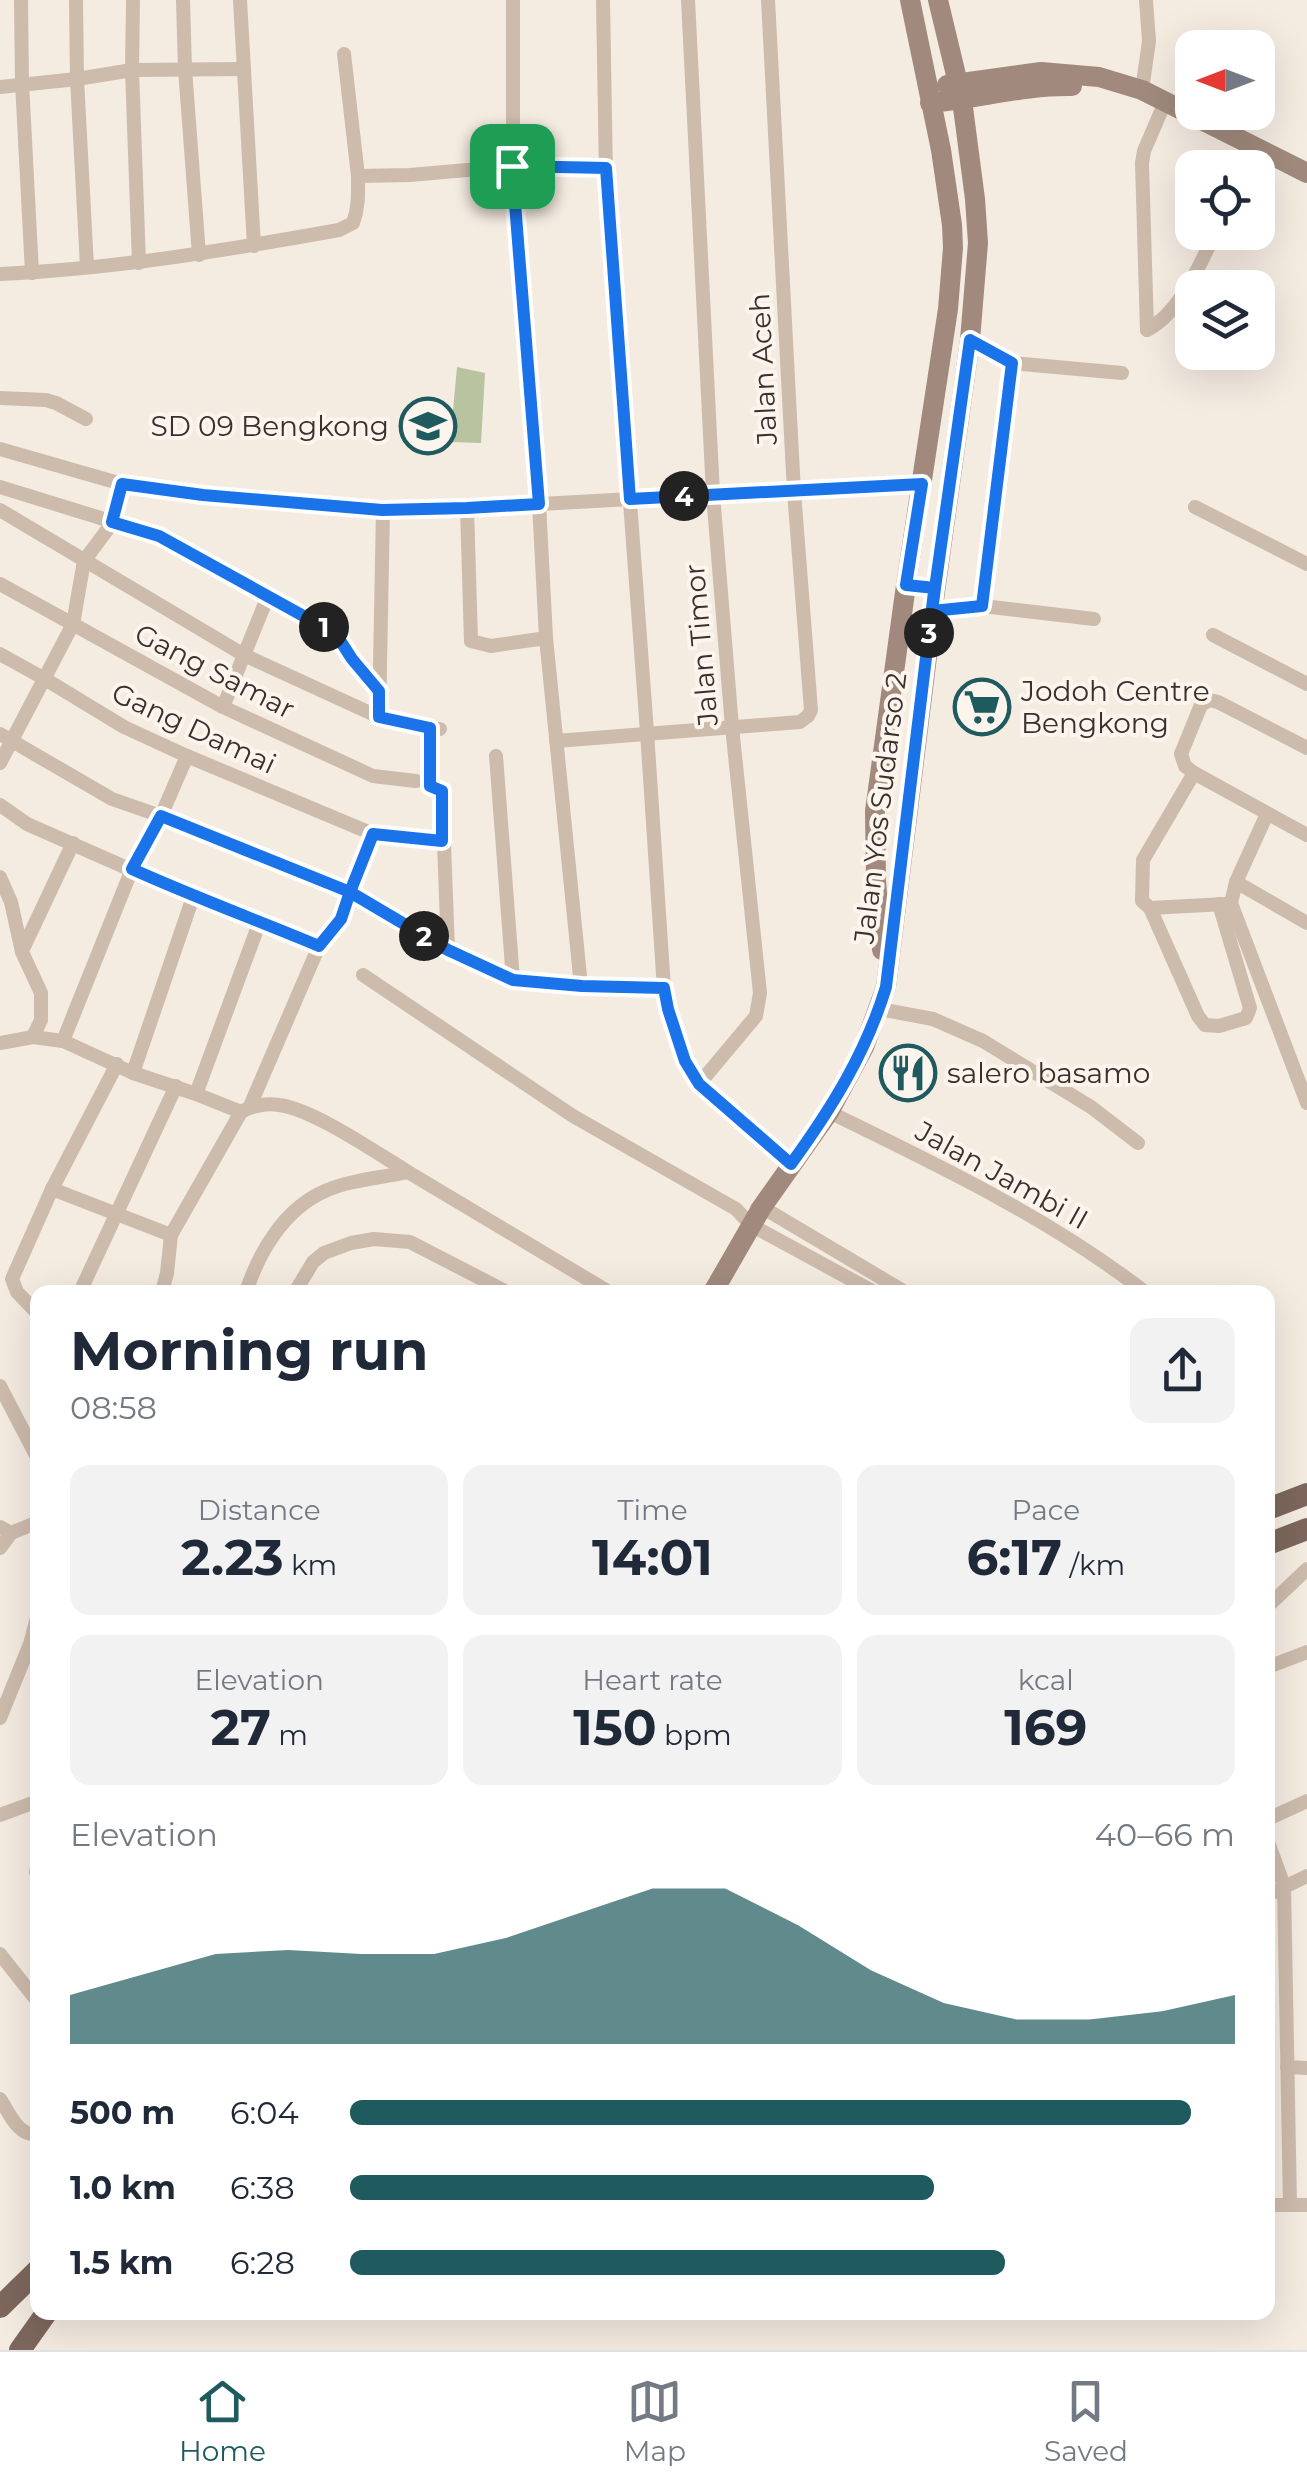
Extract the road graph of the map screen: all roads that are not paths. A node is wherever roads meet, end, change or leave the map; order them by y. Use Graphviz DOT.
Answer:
graph roads {
  1 [pos="21,0"];
  2 [pos="76,0"];
  3 [pos="132,0"];
  4 [pos="183,0"];
  5 [pos="240,0"];
  6 [pos="512,0"];
  7 [pos="603,0"];
  8 [pos="688,0"];
  9 [pos="768,0"];
  10 [pos="910,0"];
  11 [pos="938,0"];
  12 [pos="1146,0"];
  13 [pos="344,54"];
  14 [pos="185,68"];
  15 [pos="244,68"];
  16 [pos="132,70"];
  17 [pos="78,79"];
  18 [pos="22,83"];
  19 [pos="0,87"];
  20 [pos="1142,90"];
  21 [pos="959,92"];
  22 [pos="929,95"];
  23 [pos="1163,106"];
  24 [pos="1249,150"];
  25 [pos="1275,161"];
  26 [pos="512,166"];
  27 [pos="1275,166"];
  28 [pos="606,168"];
  29 [pos="1307,173"];
  30 [pos="358,176"];
  31 [pos="1307,188"];
  32 [pos="254,246"];
  33 [pos="1206,250"];
  34 [pos="200,256"];
  35 [pos="139,263"];
  36 [pos="87,267"];
  37 [pos="32,273"];
  38 [pos="0,274"];
  39 [pos="970,340"];
  40 [pos="1012,363"];
  41 [pos="1122,373"];
  42 [pos="0,398"];
  43 [pos="86,419"];
  44 [pos="0,449"];
  45 [pos="122,484"];
  46 [pos="922,484"];
  47 [pos="0,487"];
  48 [pos="794,492"];
  49 [pos="712,494"];
  50 [pos="630,499"];
  51 [pos="539,504"];
  52 [pos="1195,507"];
  53 [pos="467,508"];
  54 [pos="0,510"];
  55 [pos="382,510"];
  56 [pos="112,522"];
  57 [pos="84,561"];
  58 [pos="1307,564"];
  59 [pos="0,584"];
  60 [pos="906,585"];
  61 [pos="935,588"];
  62 [pos="268,596"];
  63 [pos="982,606"];
  64 [pos="932,611"];
  65 [pos="1094,619"];
  66 [pos="73,624"];
  67 [pos="1213,635"];
  68 [pos="546,638"];
  69 [pos="0,654"];
  70 [pos="244,655"];
  71 [pos="45,679"];
  72 [pos="1307,684"];
  73 [pos="379,691"];
  74 [pos="223,708"];
  75 [pos="379,717"];
  76 [pos="732,727"];
  77 [pos="648,732"];
  78 [pos="6,738"];
  79 [pos="556,741"];
  80 [pos="1307,748"];
  81 [pos="187,756"];
  82 [pos="496,756"];
  83 [pos="0,763"];
  84 [pos="1194,773"];
  85 [pos="416,781"];
  86 [pos="0,805"];
  87 [pos="1267,814"];
  88 [pos="161,816"];
  89 [pos="373,834"];
  90 [pos="1307,835"];
  91 [pos="442,841"];
  92 [pos="72,842"];
  93 [pos="132,869"];
  94 [pos="0,877"];
  95 [pos="1236,882"];
  96 [pos="350,892"];
  97 [pos="193,897"];
  98 [pos="1225,904"];
  99 [pos="1150,908"];
  100 [pos="260,921"];
  101 [pos="1307,923"];
  102 [pos="319,946"];
  103 [pos="448,950"];
  104 [pos="22,952"];
  105 [pos="363,976"];
  106 [pos="513,980"];
  107 [pos="582,986"];
  108 [pos="886,987"];
  109 [pos="664,988"];
  110 [pos="879,1009"];
  111 [pos="33,1037"];
  112 [pos="63,1041"];
  113 [pos="0,1044"];
  114 [pos="117,1064"];
  115 [pos="133,1072"];
  116 [pos="699,1084"];
  117 [pos="176,1086"];
  118 [pos="196,1094"];
  119 [pos="1307,1103"];
  120 [pos="245,1109"];
  121 [pos="829,1112"];
  122 [pos="1138,1144"];
  123 [pos="791,1164"];
  124 [pos="408,1172"];
  125 [pos="52,1188"];
  126 [pos="116,1214"];
  127 [pos="757,1216"];
  128 [pos="171,1235"];
  129 [pos="83,1285"];
  130 [pos="164,1285"];
  131 [pos="248,1285"];
  132 [pos="300,1285"];
  133 [pos="493,1285"];
  134 [pos="597,1285"];
  135 [pos="717,1285"];
  136 [pos="863,1285"];
  137 [pos="891,1285"];
  138 [pos="1136,1285"];
  139 [pos="30,1306"];
  140 [pos="0,1386"];
  141 [pos="30,1444"];
  142 [pos="1307,1494"];
  143 [pos="1275,1506"];
  144 [pos="1307,1529"];
  145 [pos="6,1530"];
  146 [pos="1275,1541"];
  147 [pos="0,1548"];
  148 [pos="1307,1569"];
  149 [pos="1275,1599"];
  150 [pos="30,1644"];
  151 [pos="1307,1652"];
  152 [pos="1275,1664"];
  153 [pos="0,1718"];
  154 [pos="1307,1801"];
  155 [pos="30,1804"];
  156 [pos="0,1814"];
  157 [pos="1275,1815"];
  158 [pos="1275,1861"];
  159 [pos="1307,1876"];
  160 [pos="1284,1886"];
  161 [pos="1275,1892"];
  162 [pos="0,1954"];
  163 [pos="30,1992"];
  164 [pos="1287,2067"];
  165 [pos="1307,2068"];
  166 [pos="0,2099"];
  167 [pos="30,2135"];
  168 [pos="1275,2205"];
  169 [pos="1290,2205"];
  170 [pos="1307,2205"];
  171 [pos="30,2278"];
  172 [pos="0,2307"];
  173 [pos="41,2320"];
  174 [pos="20,2350"];
  1 -- 18 [label="street"];
  2 -- 17 [label="street"];
  3 -- 16 [label="street"];
  4 -- 14 [label="street"];
  5 -- 15 [label="street"];
  6 -- 26 [label="street"];
  7 -- 28 [label="street"];
  8 -- 49 [label="street, Jalan Timor"];
  9 -- 48 [label="street, Jalan Aceh"];
  10 -- 22 [label="main road, Jalan Yos Sudarso 2"];
  11 -- 21 [label="main road, Jalan Yos Sudarso 2"];
  12 -- 20 [label="street"];
  13 -- 30 [label="street"];
  14 -- 15 [label="street"];
  14 -- 16 [label="street"];
  14 -- 34 [label="street"];
  15 -- 32 [label="street"];
  16 -- 17 [label="street"];
  16 -- 35 [label="street"];
  17 -- 18 [label="street"];
  17 -- 36 [label="street"];
  18 -- 19 [label="street"];
  18 -- 37 [label="street"];
  20 -- 21 [label="main road"];
  20 -- 23 [label="main road"];
  21 -- 22 [label="main road"];
  21 -- 23 [label="main road"];
  21 -- 39 [label="main road, Jalan Yos Sudarso 2"];
  22 -- 46 [label="main road, Jalan Yos Sudarso 2"];
  23 -- 24 [label="main road"];
  23 -- 33 [label="street"];
  25 -- 29 [label="main road"];
  26 -- 28 [label="street"];
  26 -- 30 [label="street"];
  26 -- 51 [label="street"];
  27 -- 31 [label="main road"];
  28 -- 50 [label="street"];
  30 -- 32 [label="street"];
  32 -- 34 [label="street"];
  34 -- 35 [label="street"];
  35 -- 36 [label="street"];
  36 -- 37 [label="street"];
  37 -- 38 [label="street"];
  39 -- 40 [label="street"];
  39 -- 61 [label="main road, Jalan Yos Sudarso 2"];
  40 -- 41 [label="street"];
  40 -- 63 [label="street"];
  42 -- 43 [label="street"];
  44 -- 45 [label="street"];
  45 -- 55 [label="street"];
  45 -- 56 [label="street"];
  46 -- 48 [label="street"];
  46 -- 60 [label="main road, Jalan Yos Sudarso 2"];
  47 -- 56 [label="street"];
  48 -- 49 [label="street"];
  48 -- 76 [label="street, Jalan Aceh"];
  49 -- 50 [label="street"];
  49 -- 76 [label="street, Jalan Timor"];
  50 -- 51 [label="street"];
  50 -- 77 [label="street"];
  51 -- 53 [label="street"];
  51 -- 68 [label="street"];
  52 -- 58 [label="street"];
  53 -- 55 [label="street"];
  53 -- 68 [label="street"];
  54 -- 57 [label="street"];
  55 -- 73 [label="street"];
  56 -- 57 [label="street"];
  56 -- 62 [label="street"];
  57 -- 66 [label="street"];
  57 -- 70 [label="street"];
  59 -- 66 [label="street, Gang Samar"];
  60 -- 61 [label="main road"];
  60 -- 108 [label="main road, Jalan Yos Sudarso 2"];
  61 -- 64 [label="main road, Jalan Yos Sudarso 2"];
  62 -- 70 [label="street"];
  62 -- 73 [label="street"];
  63 -- 64 [label="street"];
  63 -- 65 [label="street"];
  64 -- 108 [label="main road, Jalan Yos Sudarso 2"];
  66 -- 71 [label="street"];
  66 -- 74 [label="street, Gang Samar"];
  67 -- 72 [label="street"];
  68 -- 79 [label="street"];
  69 -- 71 [label="street, Gang Damai"];
  70 -- 74 [label="street"];
  70 -- 75 [label="street"];
  71 -- 78 [label="street"];
  71 -- 81 [label="street, Gang Damai"];
  73 -- 75 [label="street"];
  74 -- 85 [label="street, Gang Samar"];
  75 -- 91 [label="street"];
  76 -- 77 [label="street, Jalan Aceh"];
  76 -- 116 [label="street, Jalan Timor"];
  77 -- 79 [label="street, Jalan Aceh"];
  77 -- 109 [label="street"];
  78 -- 83 [label="street"];
  78 -- 88 [label="street"];
  79 -- 107 [label="street"];
  80 -- 84 [label="street"];
  81 -- 88 [label="street"];
  81 -- 89 [label="street, Gang Damai"];
  82 -- 106 [label="street"];
  84 -- 87 [label="street"];
  84 -- 99 [label="street"];
  86 -- 92 [label="street"];
  87 -- 90 [label="street"];
  87 -- 95 [label="street"];
  88 -- 93 [label="street"];
  88 -- 96 [label="street"];
  89 -- 91 [label="street, Gang Damai"];
  89 -- 96 [label="street"];
  91 -- 103 [label="street"];
  92 -- 93 [label="street"];
  92 -- 104 [label="street"];
  93 -- 97 [label="street"];
  93 -- 112 [label="street"];
  94 -- 104 [label="street"];
  95 -- 98 [label="street"];
  95 -- 101 [label="street"];
  96 -- 102 [label="street"];
  96 -- 103 [label="street"];
  97 -- 100 [label="street"];
  97 -- 115 [label="street"];
  98 -- 99 [label="street"];
  98 -- 99 [label="street"];
  98 -- 119 [label="street"];
  100 -- 102 [label="street"];
  100 -- 118 [label="street"];
  102 -- 120 [label="street"];
  103 -- 106 [label="street"];
  104 -- 111 [label="street"];
  105 -- 127 [label="street"];
  106 -- 107 [label="street"];
  107 -- 109 [label="street"];
  108 -- 110 [label="main road, Jalan Yos Sudarso 2"];
  109 -- 116 [label="street"];
  110 -- 121 [label="main road, Jalan Yos Sudarso 2"];
  110 -- 122 [label="street"];
  111 -- 112 [label="street"];
  111 -- 113 [label="street"];
  112 -- 114 [label="street"];
  114 -- 115 [label="street"];
  114 -- 125 [label="street"];
  115 -- 117 [label="street"];
  116 -- 123 [label="street"];
  117 -- 118 [label="street"];
  117 -- 126 [label="street"];
  118 -- 120 [label="street"];
  120 -- 124 [label="street"];
  120 -- 128 [label="street"];
  121 -- 123 [label="main road, Jalan Yos Sudarso 2"];
  121 -- 138 [label="street, Jalan Jambi II"];
  123 -- 127 [label="main road, Jalan Yos Sudarso 2"];
  124 -- 131 [label="street"];
  124 -- 134 [label="street"];
  125 -- 126 [label="street"];
  125 -- 139 [label="street"];
  126 -- 128 [label="street"];
  126 -- 129 [label="street"];
  127 -- 135 [label="main road, Jalan Yos Sudarso 2"];
  127 -- 136 [label="street"];
  127 -- 137 [label="street"];
  128 -- 130 [label="street"];
  132 -- 133 [label="street"];
  140 -- 141 [label="street"];
  142 -- 143 [label="main road"];
  144 -- 146 [label="main road"];
  145 -- 147 [label="street"];
  148 -- 149 [label="street"];
  150 -- 153 [label="street"];
  151 -- 152 [label="street"];
  154 -- 157 [label="street"];
  155 -- 156 [label="street"];
  158 -- 160 [label="street"];
  159 -- 160 [label="street"];
  160 -- 161 [label="street"];
  160 -- 164 [label="street"];
  162 -- 163 [label="street"];
  164 -- 165 [label="street"];
  164 -- 169 [label="street"];
  166 -- 167 [label="street"];
  168 -- 169 [label="street"];
  169 -- 170 [label="street"];
  171 -- 172 [label="main road"];
  173 -- 174 [label="main road"];
}
